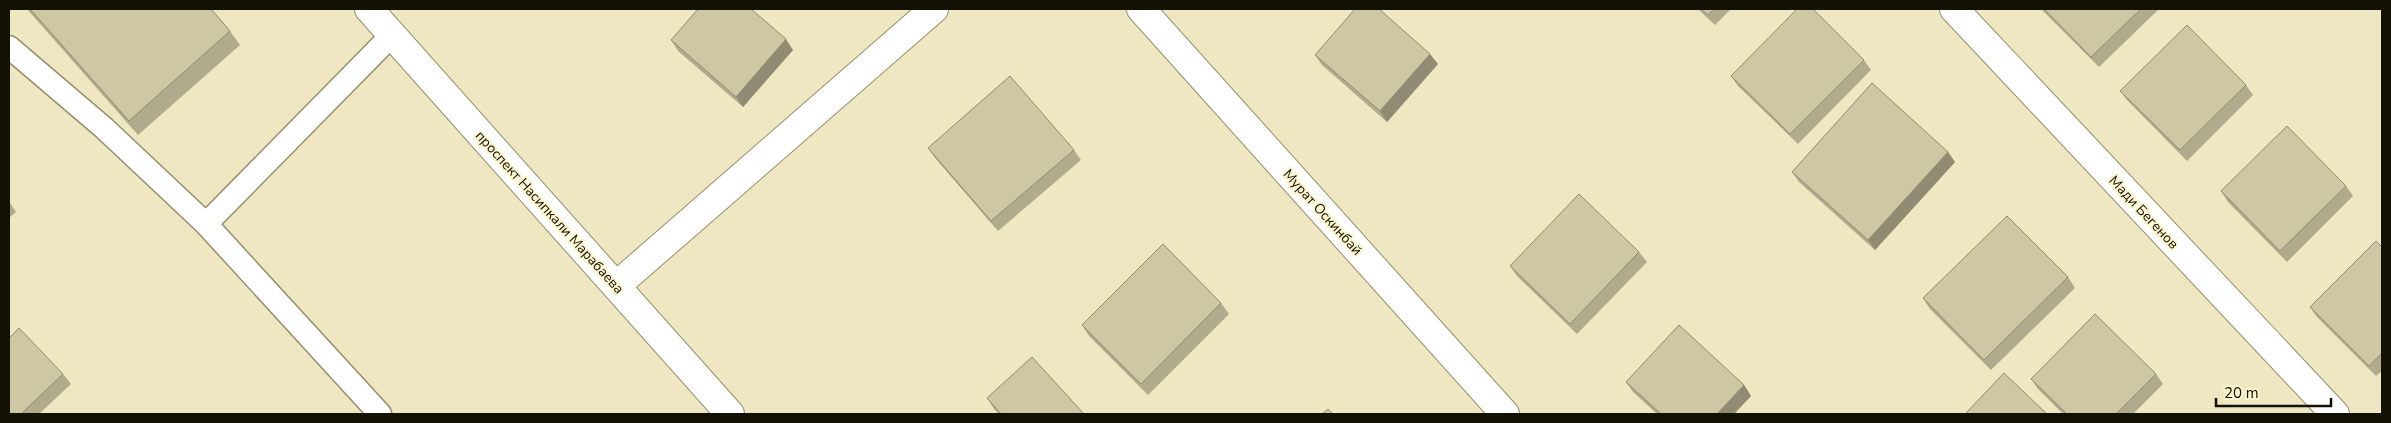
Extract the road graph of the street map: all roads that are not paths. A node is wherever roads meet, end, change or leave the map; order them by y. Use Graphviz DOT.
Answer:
graph roads {
  1 [pos="369,9"];
  2 [pos="934,9"];
  3 [pos="1141,9"];
  4 [pos="1954,9"];
  5 [pos="392,35"];
  6 [pos="9,47"];
  7 [pos="206,224"];
  8 [pos="616,286"];
  9 [pos="380,414"];
  10 [pos="730,414"];
  11 [pos="1505,414"];
  12 [pos="2335,414"];
  1 -- 5 [label="street, проспект Насипкали Марабаева"];
  2 -- 8 [label="street"];
  3 -- 11 [label="street, Мурат Оскинбай"];
  4 -- 12 [label="street, Мади Бегенов"];
  5 -- 7 [label="lane"];
  5 -- 8 [label="street, проспект Насипкали Марабаева"];
  6 -- 7 [label="lane"];
  7 -- 9 [label="lane"];
  8 -- 10 [label="street, проспект Насипкали Марабаева"];
}
